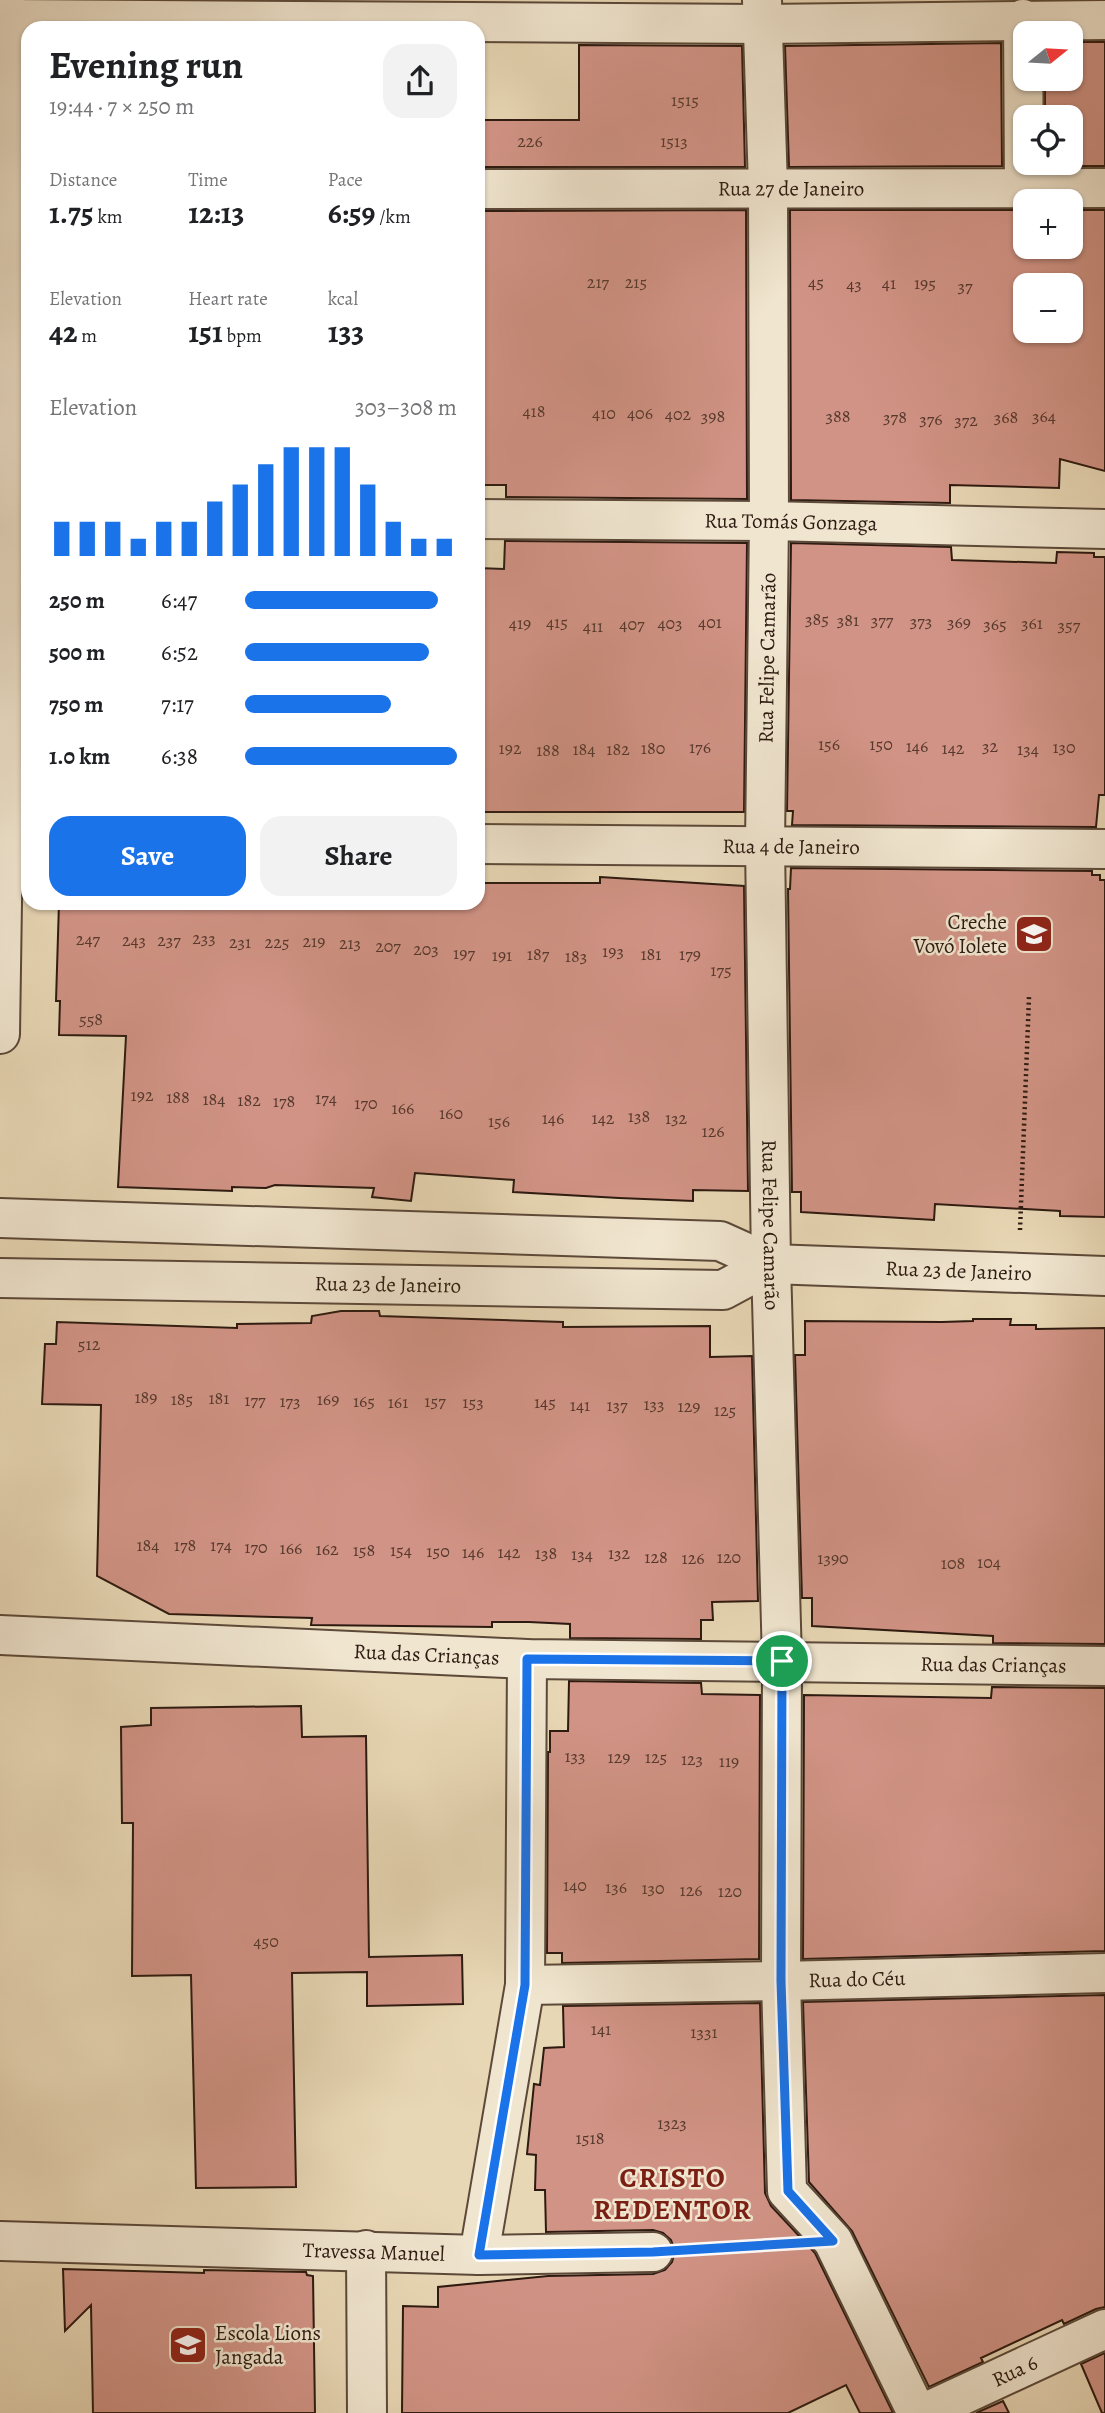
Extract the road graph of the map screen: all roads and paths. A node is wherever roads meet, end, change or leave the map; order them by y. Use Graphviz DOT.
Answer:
graph roads {
  1 [pos="5,10"];
  2 [pos="763,12"];
  3 [pos="1023,19"];
  4 [pos="1105,20"];
  5 [pos="309,21"];
  6 [pos="485,23"];
  7 [pos="768,187"];
  8 [pos="1024,188"];
  9 [pos="1105,188"];
  10 [pos="485,189"];
  11 [pos="21,190"];
  12 [pos="16,498"];
  13 [pos="485,519"];
  14 [pos="769,521"];
  15 [pos="1105,529"];
  16 [pos="16,836"];
  17 [pos="485,844"];
  18 [pos="765,844"];
  19 [pos="1105,849"];
  20 [pos="1029,997"];
  21 [pos="0,1034"];
  22 [pos="0,1218"];
  23 [pos="771,1264"];
  24 [pos="1018,1273"];
  25 [pos="1105,1276"];
  26 [pos="0,1278"];
  27 [pos="0,1635"];
  28 [pos="527,1659"];
  29 [pos="782,1661"];
  30 [pos="1105,1666"];
  31 [pos="1105,1973"];
  32 [pos="781,1981"];
  33 [pos="525,1985"];
  34 [pos="0,2241"];
  35 [pos="833,2241"];
  36 [pos="366,2250"];
  37 [pos="653,2252"];
  38 [pos="479,2255"];
  39 [pos="1105,2329"];
  40 [pos="367,2413"];
  41 [pos="917,2413"];
  42 [pos="924,2413"];
  1 -- 5 [label="street"];
  1 -- 11 [label="street"];
  2 -- 3 [label="street"];
  2 -- 6 [label="street"];
  2 -- 7 [label="street, Rua Felipe Camarão"];
  3 -- 4 [label="street"];
  3 -- 8 [label="street"];
  7 -- 8 [label="street, Rua 27 de Janeiro"];
  7 -- 10 [label="street, Rua 27 de Janeiro"];
  7 -- 14 [label="street, Rua Felipe Camarão"];
  8 -- 9 [label="street, Rua 27 de Janeiro"];
  11 -- 12 [label="street"];
  12 -- 16 [label="street"];
  13 -- 14 [label="street, Rua Tomás Gonzaga"];
  14 -- 15 [label="street, Rua Tomás Gonzaga"];
  14 -- 18 [label="street, Rua Felipe Camarão"];
  16 -- 21 [label="street"];
  17 -- 18 [label="street, Rua 4 de Janeiro"];
  18 -- 19 [label="street, Rua 4 de Janeiro"];
  18 -- 23 [label="street, Rua Felipe Camarão"];
  20 -- 24 [label="path"];
  22 -- 23 [label="street, Rua 23 de Janeiro"];
  23 -- 24 [label="street, Rua 23 de Janeiro"];
  23 -- 26 [label="street, Rua 23 de Janeiro"];
  23 -- 29 [label="street, Rua Felipe Camarão"];
  24 -- 25 [label="street, Rua 23 de Janeiro"];
  27 -- 28 [label="street, Rua das Crianças"];
  28 -- 29 [label="street, Rua das Crianças"];
  28 -- 33 [label="street"];
  29 -- 30 [label="street, Rua das Crianças"];
  29 -- 32 [label="street, Rua Felipe Camarão"];
  31 -- 32 [label="street, Rua do Céu"];
  32 -- 33 [label="street, Rua do Céu"];
  32 -- 35 [label="street, Rua Felipe Camarão"];
  33 -- 38 [label="street"];
  34 -- 36 [label="street, Travessa Manuel"];
  35 -- 37 [label="path"];
  35 -- 41 [label="street, Rua Felipe Camarão"];
  36 -- 38 [label="street, Travessa Manuel"];
  36 -- 40 [label="street"];
  37 -- 38 [label="street, Travessa Manuel"];
  39 -- 42 [label="street, Rua 6"];
}
